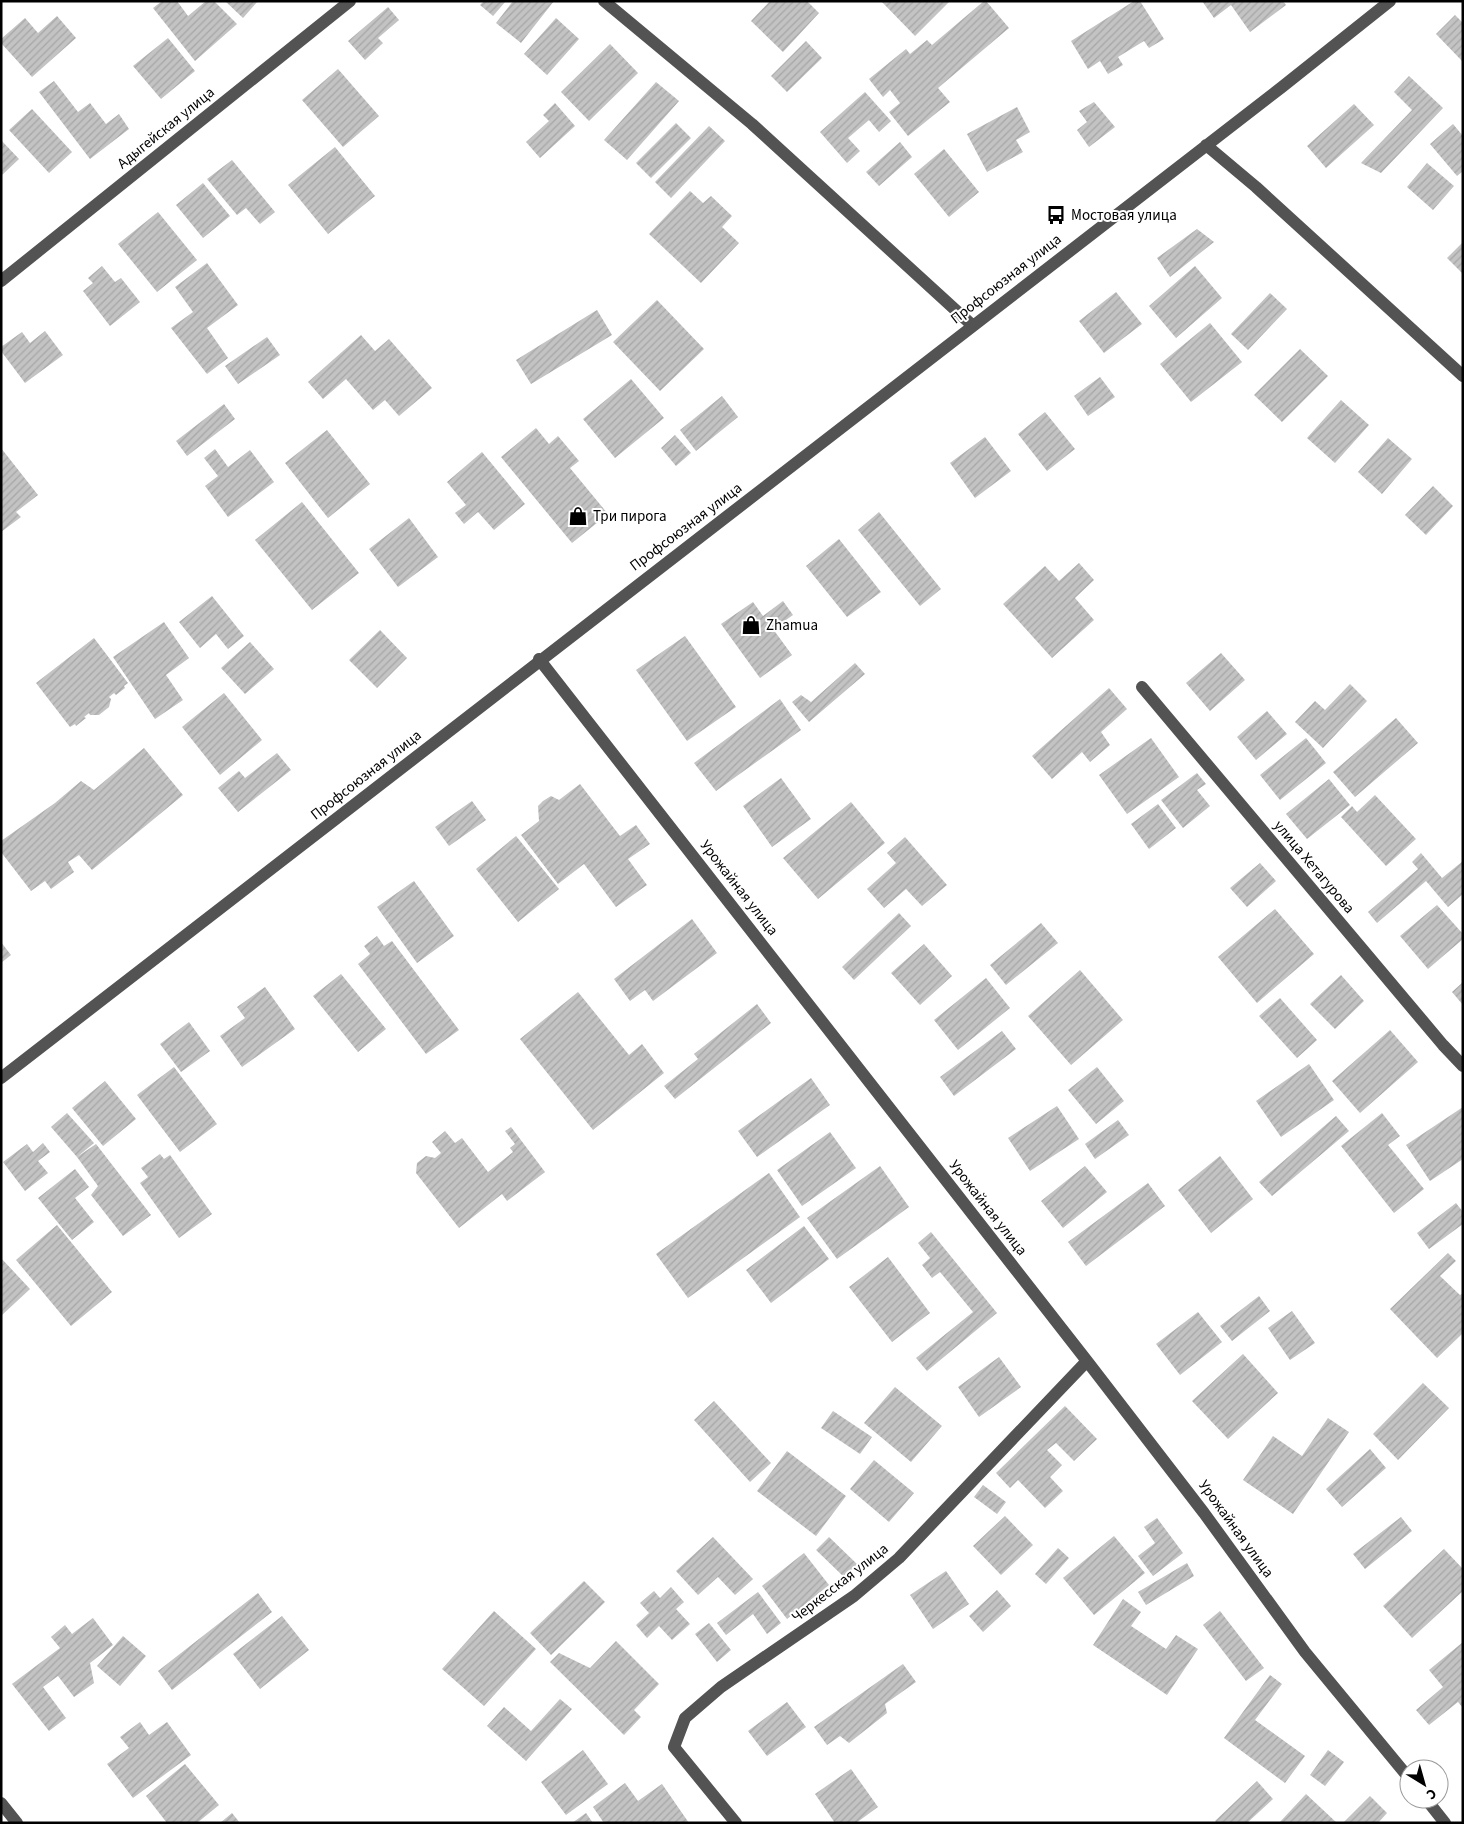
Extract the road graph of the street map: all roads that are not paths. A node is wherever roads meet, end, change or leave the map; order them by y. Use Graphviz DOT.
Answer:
graph roads {
  1 [pos="350,1"];
  2 [pos="604,1"];
  3 [pos="1390,1"];
  4 [pos="1206,145"];
  5 [pos="1,280"];
  6 [pos="972,325"];
  7 [pos="1463,376"];
  8 [pos="540,659"];
  9 [pos="1142,687"];
  10 [pos="1463,1066"];
  11 [pos="1,1078"];
  12 [pos="1087,1361"];
  13 [pos="1399,1766"];
  14 [pos="1,1803"];
  15 [pos="1434,1809"];
  16 [pos="17,1823"];
  17 [pos="736,1823"];
  18 [pos="1445,1823"];
  1 -- 5 [label="street, Адыгейская улица"];
  2 -- 6 [label="street"];
  3 -- 4 [label="street, Профсоюзная улица"];
  4 -- 6 [label="street, Профсоюзная улица"];
  4 -- 7 [label="street"];
  6 -- 8 [label="street, Профсоюзная улица"];
  8 -- 11 [label="street, Профсоюзная улица"];
  8 -- 12 [label="street, Урожайная улица"];
  9 -- 10 [label="street, улица Хетагурова"];
  12 -- 13 [label="street, Урожайная улица"];
  12 -- 17 [label="street, Черкесская улица"];
  14 -- 16 [label="street"];
  15 -- 18 [label="street"];
}
